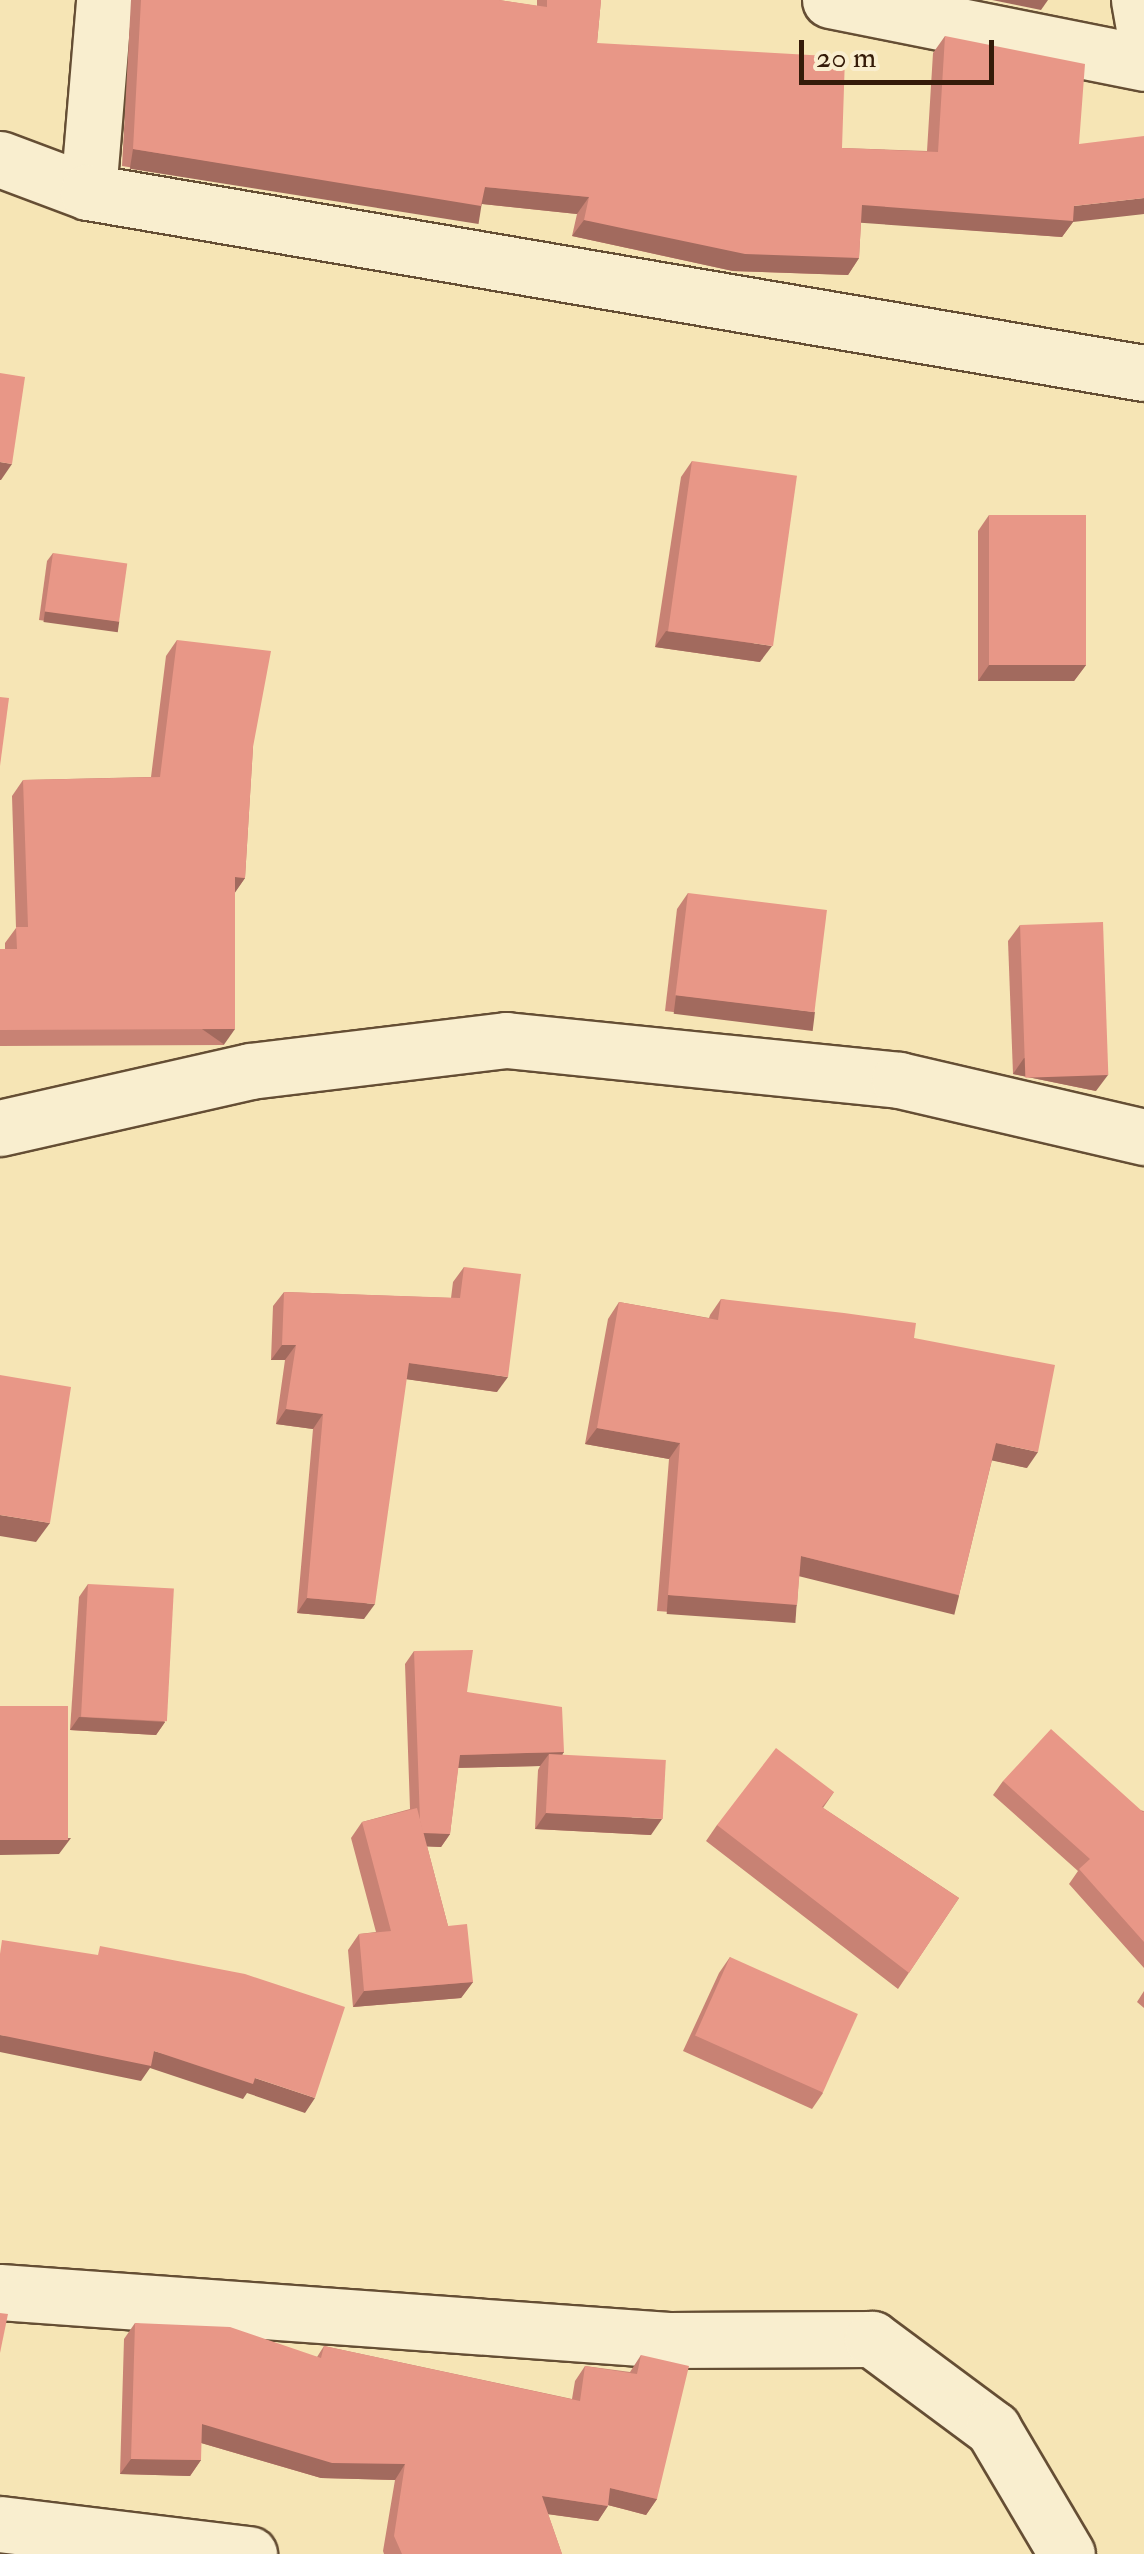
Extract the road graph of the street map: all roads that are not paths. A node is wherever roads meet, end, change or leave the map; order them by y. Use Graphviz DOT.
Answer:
graph roads {
  1 [pos="104,0"];
  2 [pos="830,0"];
  3 [pos="1139,0"];
  4 [pos="1144,30"];
  5 [pos="1144,63"];
  6 [pos="0,159"];
  7 [pos="88,192"];
  8 [pos="1144,373"];
  9 [pos="0,1128"];
  10 [pos="1144,1137"];
  11 [pos="0,2292"];
  12 [pos="0,2524"];
  13 [pos="248,2554"];
  14 [pos="1067,2554"];
  1 -- 7 [label="street"];
  2 -- 5 [label="street"];
  3 -- 4 [label="street"];
  6 -- 7 [label="street"];
  7 -- 8 [label="street"];
  9 -- 10 [label="street"];
  11 -- 14 [label="street"];
  12 -- 13 [label="street"];
}
